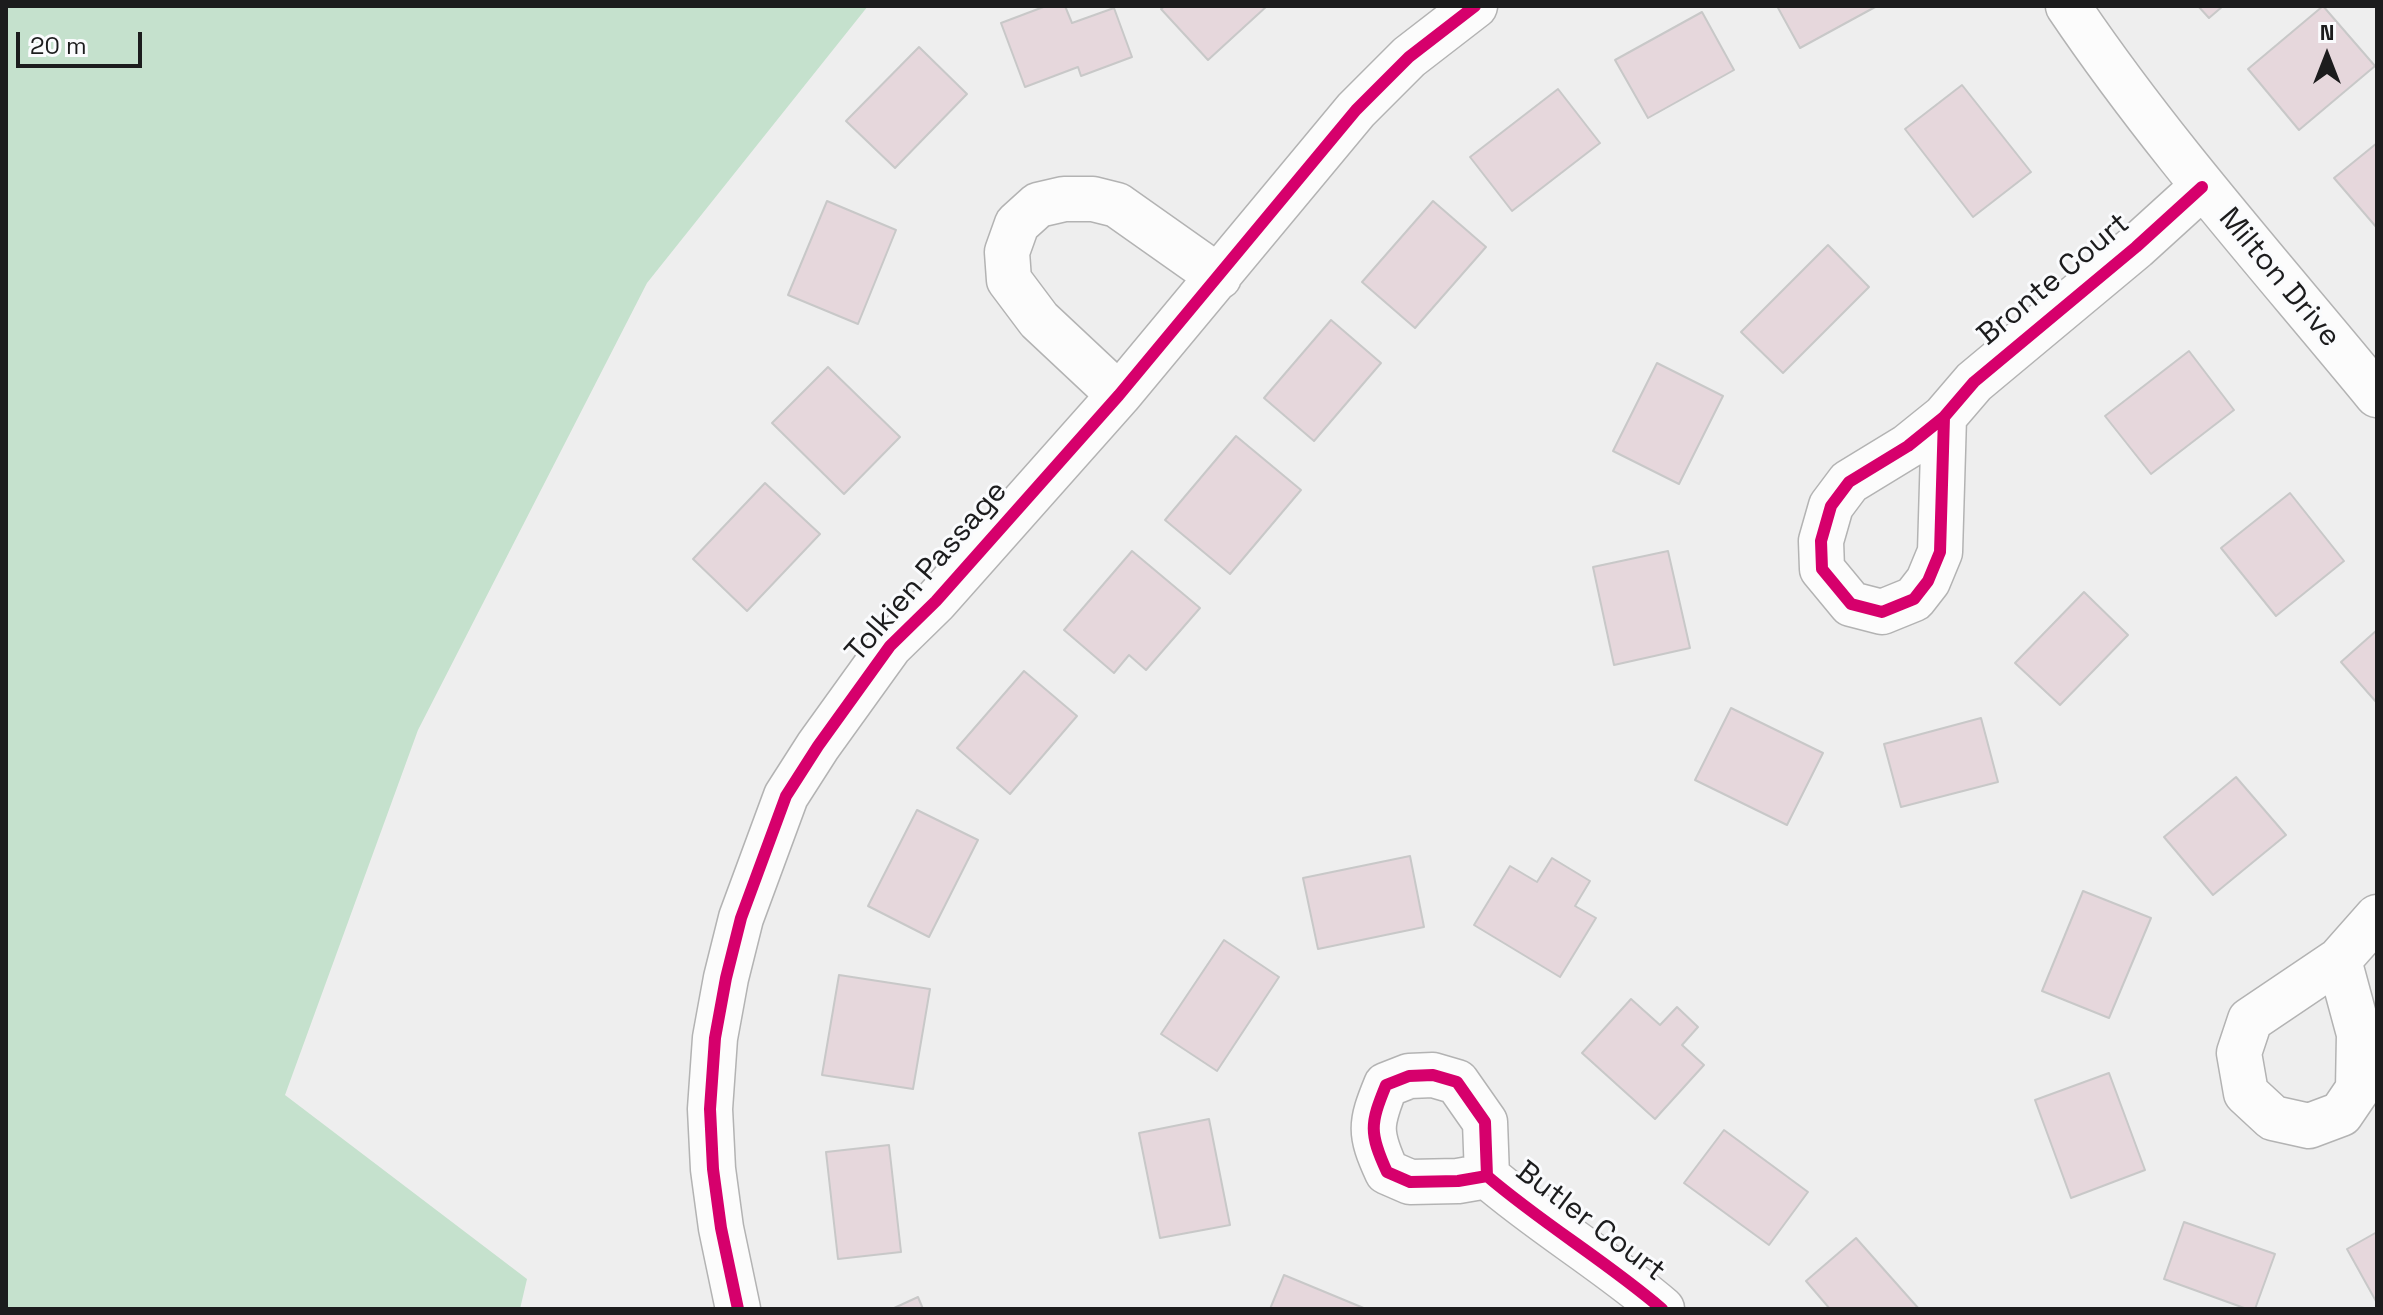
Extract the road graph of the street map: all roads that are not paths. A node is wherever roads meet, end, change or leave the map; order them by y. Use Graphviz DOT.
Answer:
graph roads {
  1 [pos="1475,6"];
  2 [pos="2068,6"];
  3 [pos="2202,187"];
  4 [pos="1219,277"];
  5 [pos="1119,395"];
  6 [pos="2377,395"];
  7 [pos="1944,417"];
  8 [pos="2377,917"];
  9 [pos="2339,960"];
  10 [pos="1487,1176"];
  11 [pos="738,1309"];
  12 [pos="1662,1309"];
  1 -- 4 [label="street, Tolkien Passage"];
  2 -- 3 [label="street, Milton Drive"];
  3 -- 6 [label="street, Milton Drive"];
  3 -- 7 [label="street, Bronte Court"];
  4 -- 5 [label="street, Tolkien Passage"];
  4 -- 5 [label="street"];
  5 -- 11 [label="street, Tolkien Passage"];
  8 -- 9 [label="street"];
  10 -- 12 [label="street, Butler Court"];
}
